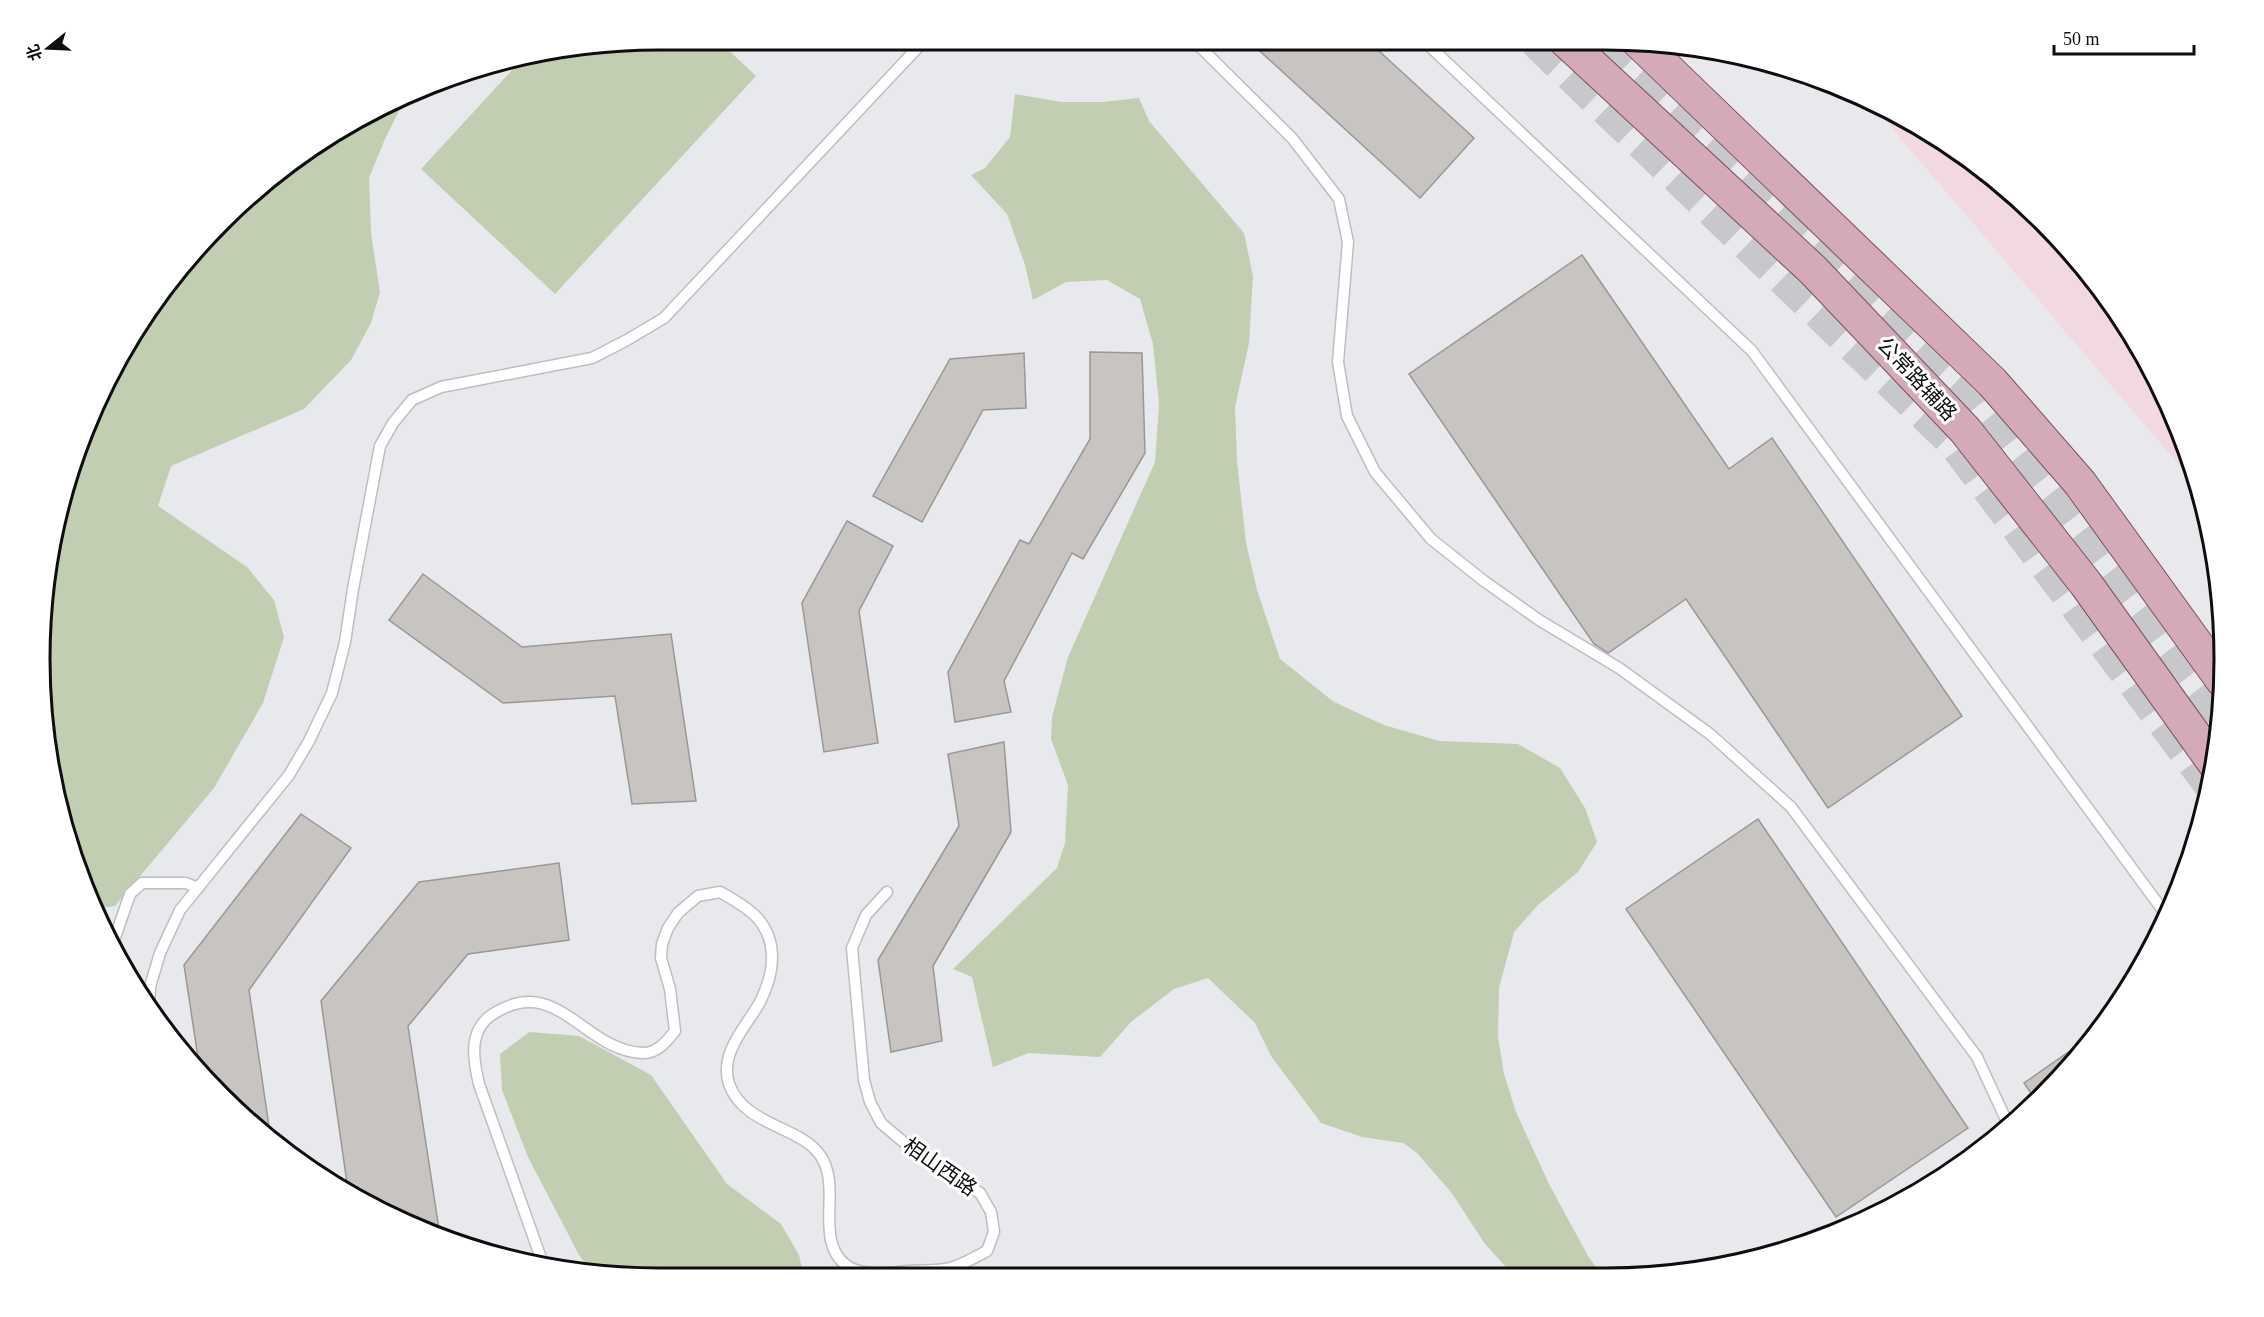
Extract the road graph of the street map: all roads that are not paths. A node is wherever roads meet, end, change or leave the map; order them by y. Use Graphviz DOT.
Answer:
graph roads {
  1 [pos="915,50"];
  2 [pos="1203,50"];
  3 [pos="1434,50"];
  4 [pos="1576,50"];
  5 [pos="1649,51"];
  6 [pos="2214,668"];
  7 [pos="2207,753"];
  8 [pos="198,888"];
  9 [pos="887,892"];
  10 [pos="2161,908"];
  11 [pos="116,935"];
  12 [pos="150,993"];
  13 [pos="2005,1118"];
  14 [pos="540,1256"];
  15 [pos="851,1268"];
  16 [pos="951,1268"];
  1 -- 8 [label="lane"];
  2 -- 13 [label="lane"];
  3 -- 10 [label="lane"];
  4 -- 7 [label="main road, 公常路辅路"];
  5 -- 6 [label="main road"];
  8 -- 11 [label="lane"];
  8 -- 12 [label="lane"];
  9 -- 16 [label="lane, 相山西路"];
  14 -- 15 [label="lane, 相山西路"];
}
